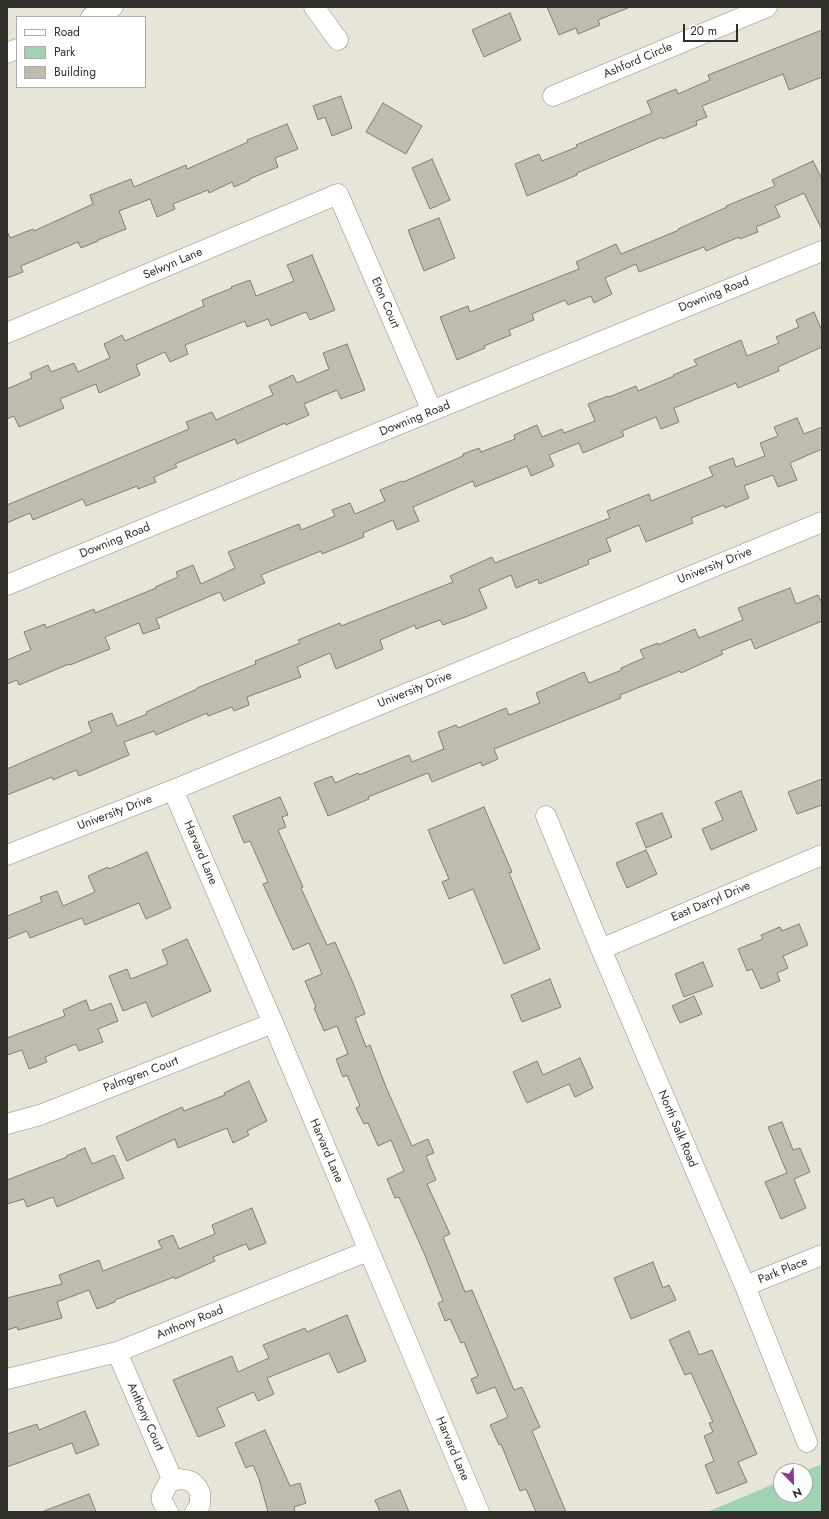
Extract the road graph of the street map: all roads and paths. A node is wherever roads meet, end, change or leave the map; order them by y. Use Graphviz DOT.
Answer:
graph roads {
  1 [pos="113,7"];
  2 [pos="314,7"];
  3 [pos="767,7"];
  4 [pos="93,16"];
  5 [pos="338,40"];
  6 [pos="553,96"];
  7 [pos="338,194"];
  8 [pos="822,251"];
  9 [pos="7,333"];
  10 [pos="432,411"];
  11 [pos="822,522"];
  12 [pos="7,585"];
  13 [pos="173,790"];
  14 [pos="546,816"];
  15 [pos="7,855"];
  16 [pos="822,855"];
  17 [pos="601,949"];
  18 [pos="273,1023"];
  19 [pos="7,1124"];
  20 [pos="368,1251"];
  21 [pos="822,1255"];
  22 [pos="745,1286"];
  23 [pos="118,1352"];
  24 [pos="7,1379"];
  25 [pos="807,1442"];
  26 [pos="174,1481"];
  27 [pos="168,1512"];
  28 [pos="195,1512"];
  29 [pos="479,1512"];
  1 -- 4 [label="street"];
  2 -- 5 [label="street"];
  3 -- 6 [label="street, Ashford Circle"];
  7 -- 9 [label="street, Selwyn Lane"];
  7 -- 10 [label="street, Eton Court"];
  8 -- 10 [label="street, Downing Road"];
  10 -- 12 [label="street, Downing Road"];
  11 -- 13 [label="street, University Drive"];
  13 -- 15 [label="street, University Drive"];
  13 -- 18 [label="street, Harvard Lane"];
  14 -- 17 [label="street, North Salk Road"];
  16 -- 17 [label="street, East Darryl Drive"];
  17 -- 22 [label="street, North Salk Road"];
  18 -- 19 [label="street, Palmgren Court"];
  18 -- 20 [label="street, Harvard Lane"];
  20 -- 23 [label="street, Anthony Road"];
  20 -- 29 [label="street, Harvard Lane"];
  21 -- 22 [label="street, Park Place"];
  22 -- 25 [label="street, North Salk Road"];
  23 -- 24 [label="street, Anthony Road"];
  23 -- 26 [label="street, Anthony Court"];
  26 -- 27 [label="street"];
  26 -- 28 [label="street"];
}
